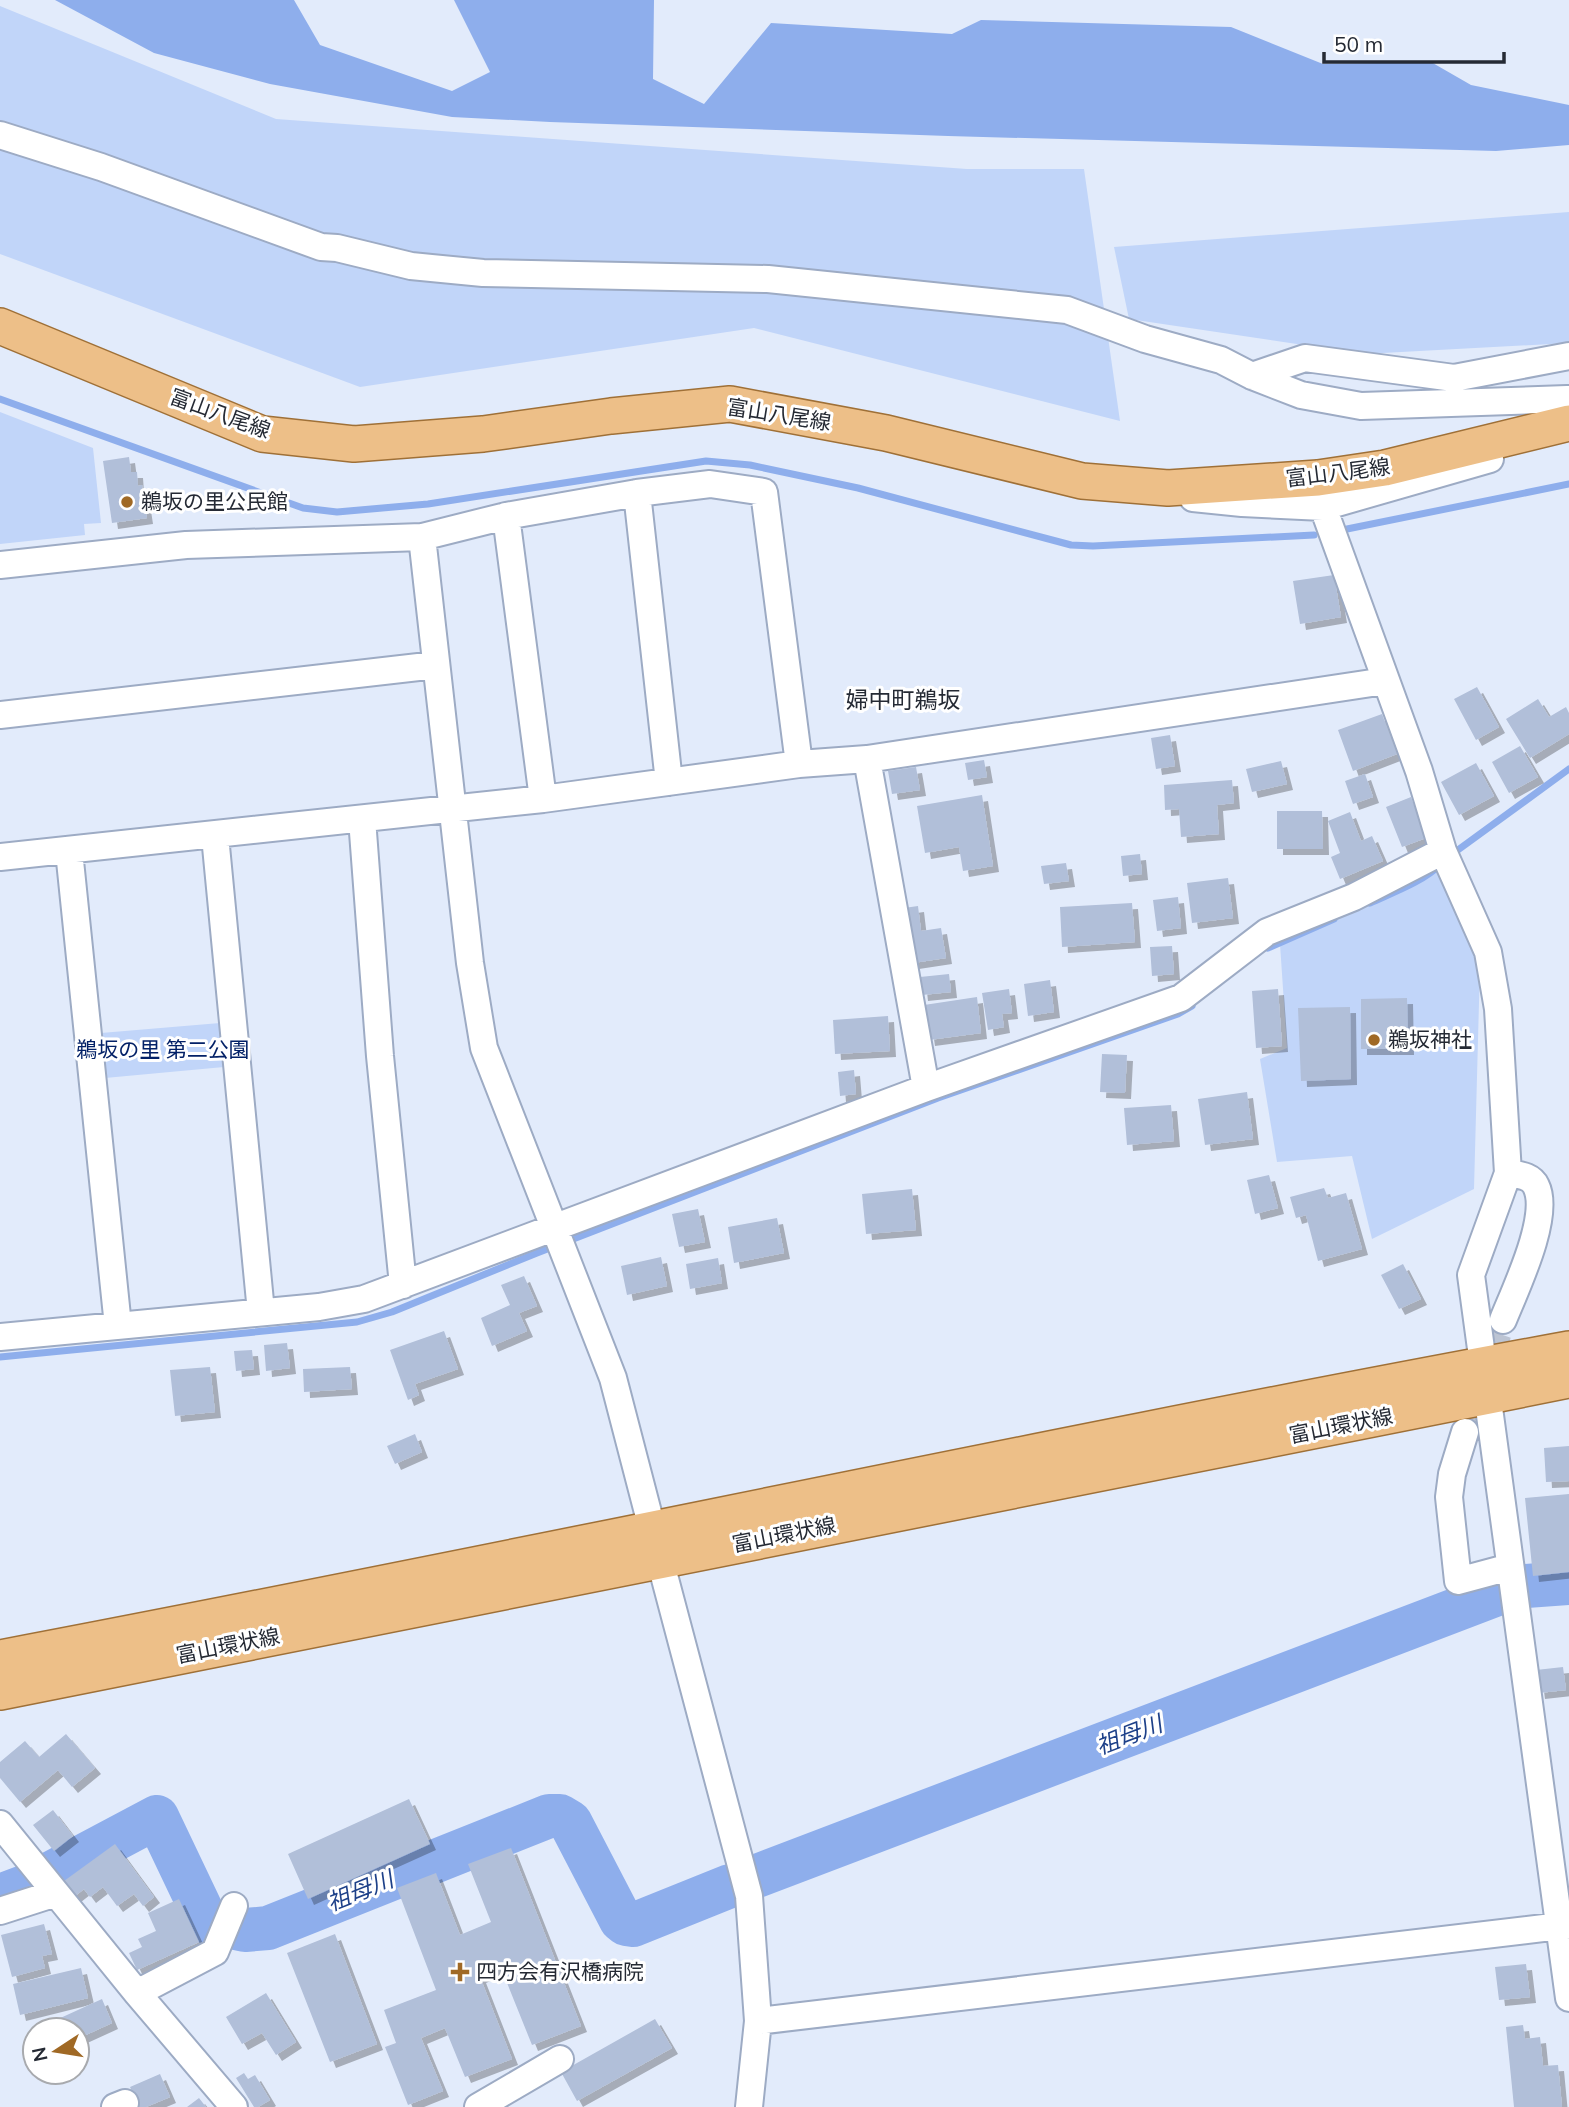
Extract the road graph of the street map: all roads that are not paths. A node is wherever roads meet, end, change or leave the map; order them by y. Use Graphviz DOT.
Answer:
graph roads {
  1 [pos="0,135"];
  2 [pos="0,326"];
  3 [pos="1569,356"];
  4 [pos="1252,376"];
  5 [pos="1569,402"];
  6 [pos="1569,424"];
  7 [pos="1082,481"];
  8 [pos="637,492"];
  9 [pos="1323,507"];
  10 [pos="506,516"];
  11 [pos="422,537"];
  12 [pos="0,565"];
  13 [pos="436,665"];
  14 [pos="1385,681"];
  15 [pos="0,715"];
  16 [pos="867,759"];
  17 [pos="799,764"];
  18 [pos="669,782"];
  19 [pos="543,799"];
  20 [pos="453,809"];
  21 [pos="362,819"];
  22 [pos="215,836"];
  23 [pos="69,851"];
  24 [pos="0,857"];
  25 [pos="1445,857"];
  26 [pos="926,1088"];
  27 [pos="1508,1173"];
  28 [pos="554,1226"];
  29 [pos="403,1285"];
  30 [pos="261,1312"];
  31 [pos="1503,1320"];
  32 [pos="118,1326"];
  33 [pos="0,1338"];
  34 [pos="1569,1349"];
  35 [pos="1486,1380"];
  36 [pos="1569,1380"];
  37 [pos="1465,1433"];
  38 [pos="656,1544"];
  39 [pos="1510,1567"];
  40 [pos="0,1658"];
  41 [pos="0,1692"];
  42 [pos="0,1824"];
  43 [pos="56,1893"];
  44 [pos="234,1906"];
  45 [pos="0,1911"];
  46 [pos="1564,1925"];
  47 [pos="137,1993"];
  48 [pos="1569,1998"];
  49 [pos="758,2021"];
  50 [pos="560,2059"];
  51 [pos="234,2107"];
  52 [pos="478,2107"];
  53 [pos="749,2107"];
  1 -- 4 [label="street"];
  2 -- 7 [label="main road, 富山八尾線"];
  3 -- 4 [label="street"];
  4 -- 5 [label="street"];
  6 -- 7 [label="main road, 富山八尾線"];
  6 -- 9 [label="street"];
  7 -- 9 [label="street"];
  8 -- 10 [label="street"];
  8 -- 17 [label="street"];
  8 -- 18 [label="street"];
  9 -- 14 [label="street"];
  10 -- 11 [label="street"];
  10 -- 19 [label="street"];
  11 -- 12 [label="street"];
  11 -- 13 [label="street"];
  13 -- 15 [label="street"];
  13 -- 20 [label="street"];
  14 -- 16 [label="street"];
  14 -- 25 [label="street"];
  16 -- 17 [label="street"];
  16 -- 26 [label="street"];
  17 -- 18 [label="street"];
  18 -- 19 [label="street"];
  19 -- 20 [label="street"];
  20 -- 21 [label="street"];
  20 -- 28 [label="street"];
  21 -- 22 [label="street"];
  21 -- 29 [label="street"];
  22 -- 23 [label="street"];
  22 -- 30 [label="street"];
  23 -- 24 [label="street"];
  23 -- 32 [label="street"];
  25 -- 26 [label="street"];
  25 -- 27 [label="street"];
  26 -- 28 [label="street"];
  27 -- 31 [label="street"];
  27 -- 35 [label="street"];
  28 -- 29 [label="street"];
  28 -- 38 [label="street"];
  29 -- 30 [label="street"];
  30 -- 32 [label="street"];
  32 -- 33 [label="street"];
  34 -- 35 [label="main road, 富山環状線"];
  35 -- 36 [label="main road, 富山環状線"];
  35 -- 38 [label="main road, 富山環状線"];
  35 -- 39 [label="street"];
  37 -- 39 [label="street"];
  38 -- 40 [label="main road, 富山環状線"];
  38 -- 41 [label="main road, 富山環状線"];
  38 -- 49 [label="street"];
  39 -- 46 [label="street"];
  42 -- 43 [label="street"];
  43 -- 45 [label="street"];
  43 -- 47 [label="street"];
  44 -- 47 [label="street"];
  46 -- 48 [label="street"];
  46 -- 49 [label="street"];
  47 -- 51 [label="street"];
  49 -- 53 [label="street"];
  50 -- 52 [label="street"];
}
